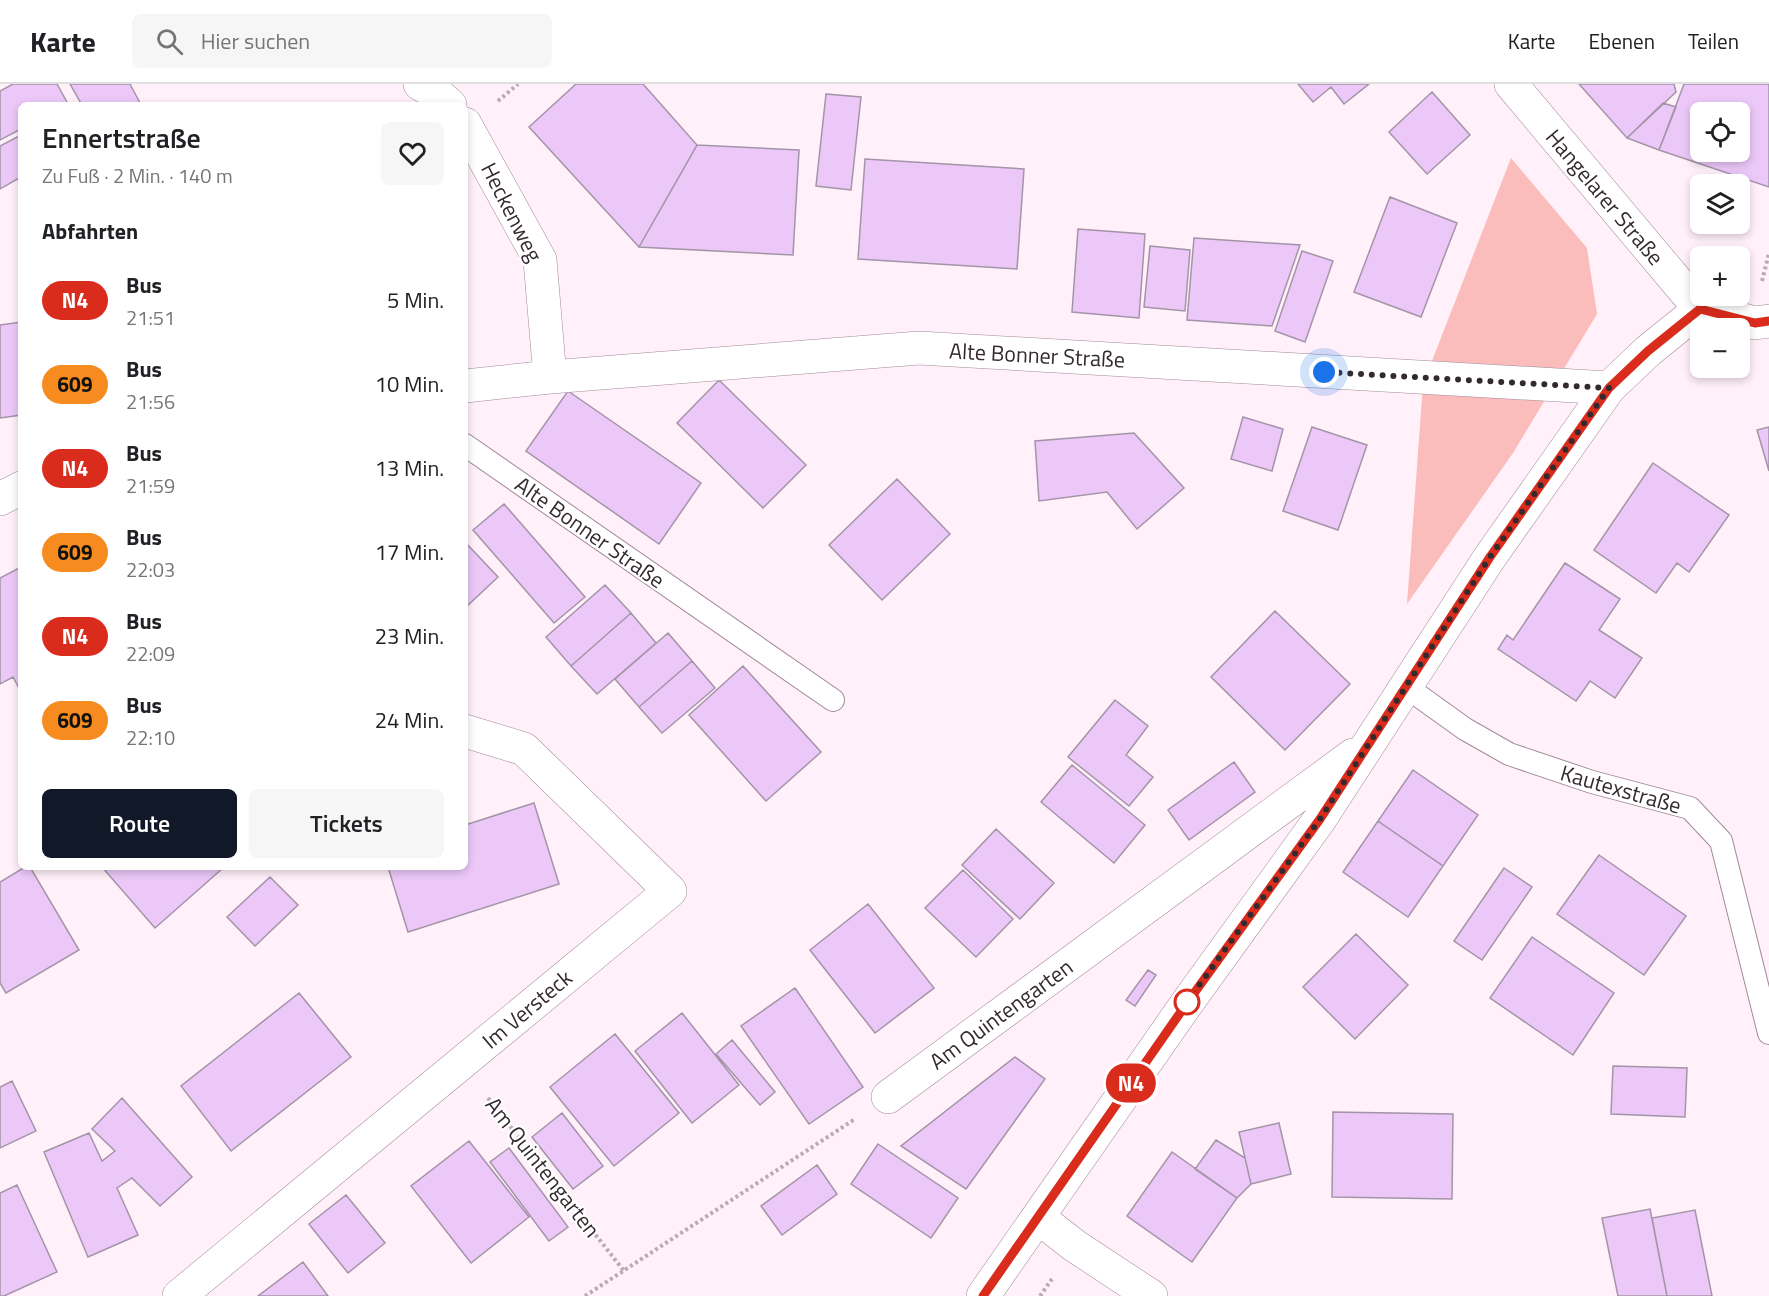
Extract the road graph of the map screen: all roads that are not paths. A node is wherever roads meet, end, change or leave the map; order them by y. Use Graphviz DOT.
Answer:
graph roads {
  1 [pos="420,84"];
  2 [pos="1511,84"];
  3 [pos="447,102"];
  4 [pos="468,129"];
  5 [pos="1700,309"];
  6 [pos="1769,321"];
  7 [pos="550,377"];
  8 [pos="468,386"];
  9 [pos="1609,388"];
  10 [pos="468,447"];
  11 [pos="18,490"];
  12 [pos="0,499"];
  13 [pos="1405,686"];
  14 [pos="833,700"];
  15 [pos="468,731"];
  16 [pos="1368,743"];
  17 [pos="1769,1033"];
  18 [pos="888,1097"];
  19 [pos="1039,1218"];
  20 [pos="179,1296"];
  21 [pos="983,1296"];
  22 [pos="1150,1296"];
  1 -- 3 [label="street"];
  2 -- 5 [label="street, Hangelarer Straße"];
  4 -- 7 [label="street, Heckenweg"];
  5 -- 6 [label="street"];
  5 -- 9 [label="street"];
  7 -- 8 [label="street, Alte Bonner Straße"];
  7 -- 9 [label="street, Alte Bonner Straße"];
  9 -- 13 [label="street"];
  10 -- 14 [label="lane, Alte Bonner Straße"];
  11 -- 12 [label="street"];
  13 -- 16 [label="street"];
  13 -- 17 [label="lane, Kautexstraße"];
  15 -- 20 [label="street, Im Versteck"];
  16 -- 18 [label="street, Am Quintengarten"];
  16 -- 19 [label="street"];
  19 -- 21 [label="street"];
  19 -- 22 [label="street"];
}
